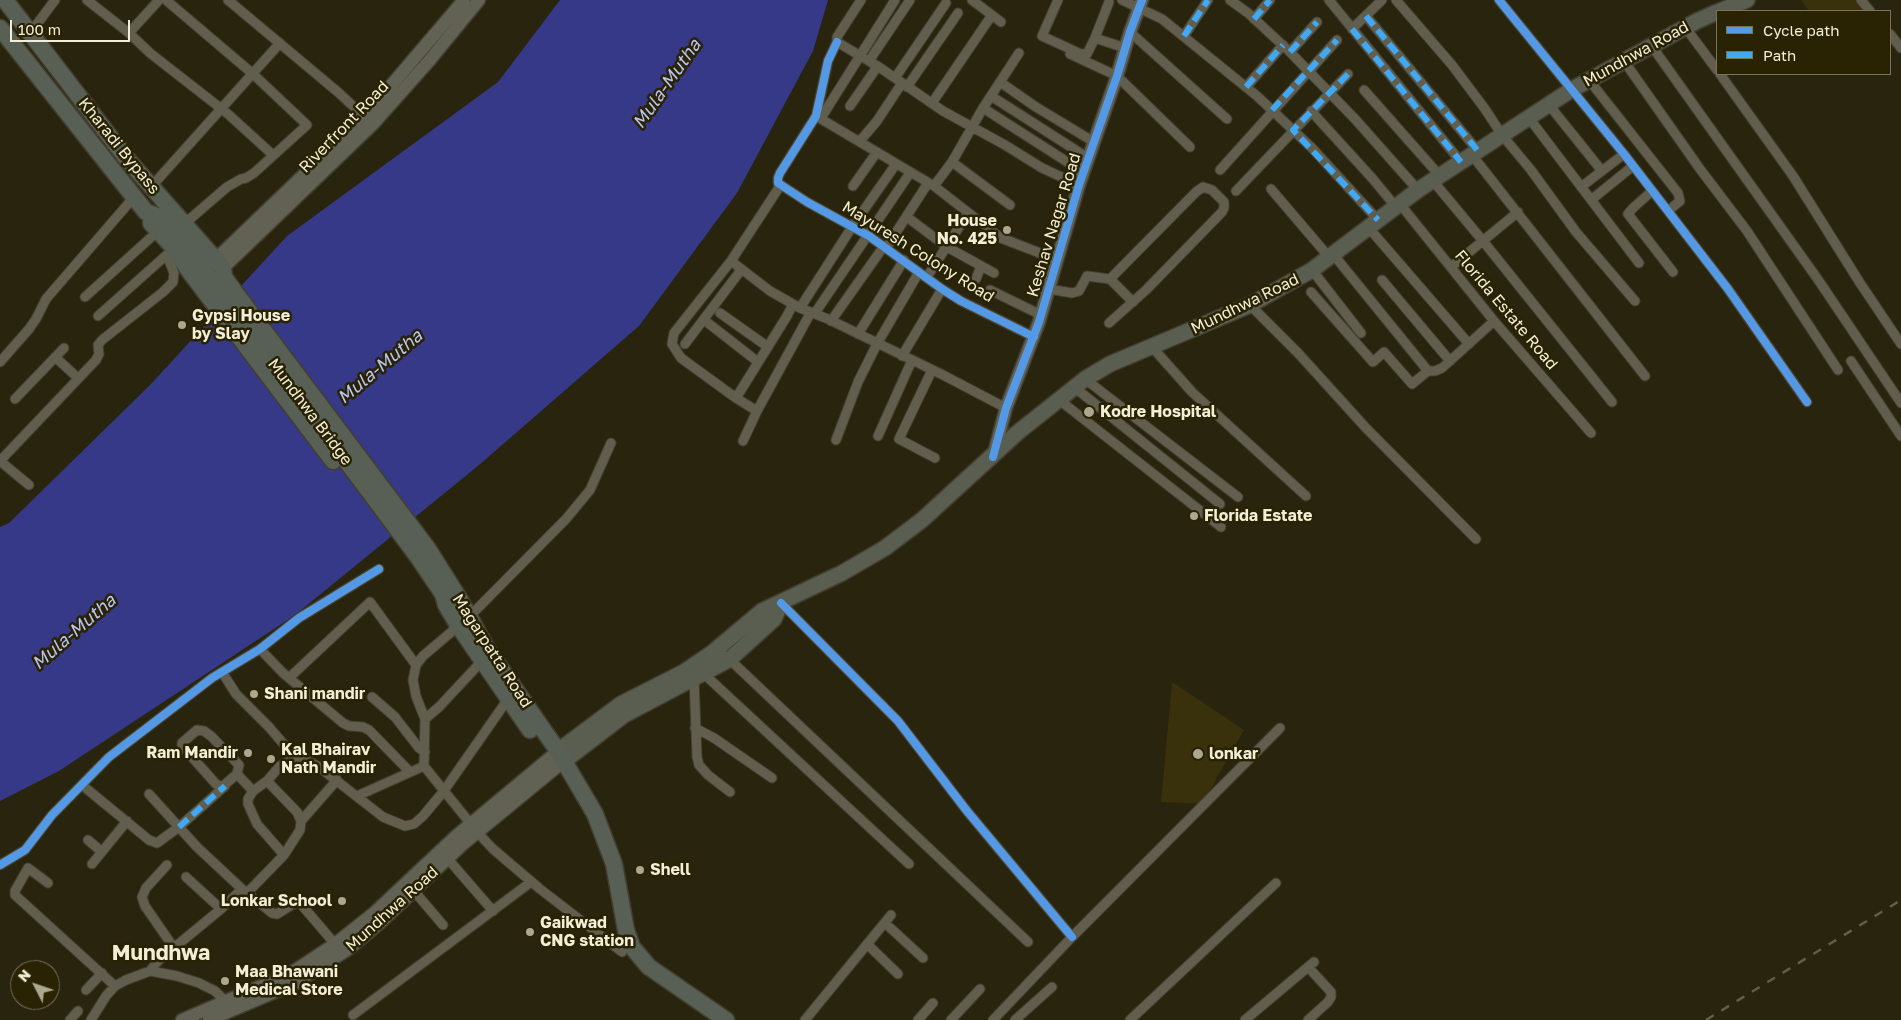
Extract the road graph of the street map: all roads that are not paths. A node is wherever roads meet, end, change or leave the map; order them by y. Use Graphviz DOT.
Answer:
graph roads {
  1 [pos="5,0"];
  2 [pos="55,0"];
  3 [pos="87,0"];
  4 [pos="159,0"];
  5 [pos="166,0"];
  6 [pos="228,0"];
  7 [pos="861,0"];
  8 [pos="910,0"];
  9 [pos="972,0"];
  10 [pos="1058,0"];
  11 [pos="1122,0"];
  12 [pos="1208,0"];
  13 [pos="1230,0"];
  14 [pos="1270,0"];
  15 [pos="1329,0"];
  16 [pos="1382,0"];
  17 [pos="1396,0"];
  18 [pos="1498,0"];
  19 [pos="1747,0"];
  20 [pos="1861,0"];
  21 [pos="471,1"];
  22 [pos="1109,2"];
  23 [pos="893,3"];
  24 [pos="946,3"];
  25 [pos="1141,4"];
  26 [pos="1723,10"];
  27 [pos="1869,10"];
  28 [pos="902,13"];
  29 [pos="958,13"];
  30 [pos="1716,13"];
  31 [pos="992,15"];
  32 [pos="1366,16"];
  33 [pos="18,19"];
  34 [pos="1254,19"];
  35 [pos="1002,22"];
  36 [pos="1317,22"];
  37 [pos="1685,27"];
  38 [pos="1352,29"];
  39 [pos="0,30"];
  40 [pos="31,32"];
  41 [pos="1130,32"];
  42 [pos="129,33"];
  43 [pos="1891,35"];
  44 [pos="1184,36"];
  45 [pos="1094,38"];
  46 [pos="1337,40"];
  47 [pos="837,42"];
  48 [pos="280,43"];
  49 [pos="1283,45"];
  50 [pos="1651,45"];
  51 [pos="1901,47"];
  52 [pos="1125,48"];
  53 [pos="1290,52"];
  54 [pos="1019,53"];
  55 [pos="1070,54"];
  56 [pos="859,56"];
  57 [pos="1624,61"];
  58 [pos="872,63"];
  59 [pos="1716,69"];
  60 [pos="1307,71"];
  61 [pos="254,74"];
  62 [pos="1348,74"];
  63 [pos="1721,75"];
  64 [pos="1117,76"];
  65 [pos="1590,80"];
  66 [pos="1000,82"];
  67 [pos="901,83"];
  68 [pos="1246,87"];
  69 [pos="1364,90"];
  70 [pos="1571,90"];
  71 [pos="1329,93"];
  72 [pos="991,96"];
  73 [pos="932,103"];
  74 [pos="1548,105"];
  75 [pos="850,106"];
  76 [pos="983,108"];
  77 [pos="222,110"];
  78 [pos="1272,110"];
  79 [pos="1311,111"];
  80 [pos="819,117"];
  81 [pos="1529,118"];
  82 [pos="1228,119"];
  83 [pos="369,120"];
  84 [pos="972,128"];
  85 [pos="1293,130"];
  86 [pos="1502,135"];
  87 [pos="860,141"];
  88 [pos="1094,142"];
  89 [pos="1190,147"];
  90 [pos="877,152"];
  91 [pos="1624,154"];
  92 [pos="273,155"];
  93 [pos="1470,156"];
  94 [pos="1088,158"];
  95 [pos="952,162"];
  96 [pos="896,164"];
  97 [pos="1633,166"];
  98 [pos="1220,170"];
  99 [pos="1602,171"];
  100 [pos="1084,172"];
  101 [pos="910,173"];
  102 [pos="1436,178"];
  103 [pos="931,185"];
  104 [pos="1079,185"];
  105 [pos="780,186"];
  106 [pos="853,186"];
  107 [pos="151,187"];
  108 [pos="1581,187"];
  109 [pos="1271,189"];
  110 [pos="1418,190"];
  111 [pos="1652,191"];
  112 [pos="1236,192"];
  113 [pos="134,197"];
  114 [pos="1591,200"];
  115 [pos="1010,205"];
  116 [pos="1398,205"];
  117 [pos="1668,211"];
  118 [pos="146,212"];
  119 [pos="1518,212"];
  120 [pos="968,213"];
  121 [pos="907,217"];
  122 [pos="1373,224"];
  123 [pos="183,225"];
  124 [pos="852,227"];
  125 [pos="158,231"];
  126 [pos="869,236"];
  127 [pos="1483,240"];
  128 [pos="885,247"];
  129 [pos="947,247"];
  130 [pos="170,251"];
  131 [pos="1331,255"];
  132 [pos="904,260"];
  133 [pos="1058,260"];
  134 [pos="731,262"];
  135 [pos="1639,262"];
  136 [pos="981,266"];
  137 [pos="207,267"];
  138 [pos="1451,267"];
  139 [pos="741,270"];
  140 [pos="1312,270"];
  141 [pos="919,272"];
  142 [pos="1673,272"];
  143 [pos="994,273"];
  144 [pos="927,277"];
  145 [pos="976,279"];
  146 [pos="1110,279"];
  147 [pos="1382,280"];
  148 [pos="942,289"];
  149 [pos="1049,289"];
  150 [pos="990,290"];
  151 [pos="1311,292"];
  152 [pos="85,296"];
  153 [pos="1636,301"];
  154 [pos="1133,302"];
  155 [pos="1250,305"];
  156 [pos="796,306"];
  157 [pos="720,313"];
  158 [pos="813,313"];
  159 [pos="1041,315"];
  160 [pos="98,316"];
  161 [pos="831,321"];
  162 [pos="1494,321"];
  163 [pos="708,323"];
  164 [pos="1109,323"];
  165 [pos="1361,333"];
  166 [pos="858,334"];
  167 [pos="1034,337"];
  168 [pos="685,344"];
  169 [pos="877,344"];
  170 [pos="1469,344"];
  171 [pos="1901,344"];
  172 [pos="768,347"];
  173 [pos="1152,347"];
  174 [pos="64,348"];
  175 [pos="902,356"];
  176 [pos="55,357"];
  177 [pos="912,360"];
  178 [pos="1450,361"];
  179 [pos="1851,361"];
  180 [pos="0,362"];
  181 [pos="758,362"];
  182 [pos="932,370"];
  183 [pos="1838,370"];
  184 [pos="1428,371"];
  185 [pos="1645,376"];
  186 [pos="78,378"];
  187 [pos="1079,383"];
  188 [pos="736,398"];
  189 [pos="15,399"];
  190 [pos="1058,399"];
  191 [pos="1612,402"];
  192 [pos="1807,402"];
  193 [pos="1901,403"];
  194 [pos="1006,408"];
  195 [pos="757,411"];
  196 [pos="1898,424"];
  197 [pos="1591,433"];
  198 [pos="878,436"];
  199 [pos="1901,436"];
  200 [pos="836,440"];
  201 [pos="743,441"];
  202 [pos="611,443"];
  203 [pos="935,458"];
  204 [pos="993,458"];
  205 [pos="0,461"];
  206 [pos="29,485"];
  207 [pos="1306,496"];
  208 [pos="1238,497"];
  209 [pos="1220,504"];
  210 [pos="1221,526"];
  211 [pos="1476,539"];
  212 [pos="422,553"];
  213 [pos="379,569"];
  214 [pos="781,603"];
  215 [pos="464,621"];
  216 [pos="260,649"];
  217 [pos="718,649"];
  218 [pos="730,659"];
  219 [pos="482,661"];
  220 [pos="416,665"];
  221 [pos="222,672"];
  222 [pos="699,676"];
  223 [pos="289,678"];
  224 [pos="372,697"];
  225 [pos="508,699"];
  226 [pos="425,719"];
  227 [pos="695,728"];
  228 [pos="1280,728"];
  229 [pos="425,752"];
  230 [pos="557,759"];
  231 [pos="298,761"];
  232 [pos="424,766"];
  233 [pos="410,772"];
  234 [pos="237,774"];
  235 [pos="772,778"];
  236 [pos="337,780"];
  237 [pos="266,781"];
  238 [pos="82,784"];
  239 [pos="225,786"];
  240 [pos="253,791"];
  241 [pos="444,792"];
  242 [pos="730,792"];
  243 [pos="149,794"];
  244 [pos="357,796"];
  245 [pos="127,821"];
  246 [pos="301,821"];
  247 [pos="179,827"];
  248 [pos="474,827"];
  249 [pos="88,840"];
  250 [pos="102,852"];
  251 [pos="284,855"];
  252 [pos="16,856"];
  253 [pos="448,859"];
  254 [pos="92,864"];
  255 [pos="909,864"];
  256 [pos="0,865"];
  257 [pos="167,865"];
  258 [pos="28,868"];
  259 [pos="186,877"];
  260 [pos="531,882"];
  261 [pos="48,883"];
  262 [pos="1276,883"];
  263 [pos="245,891"];
  264 [pos="414,891"];
  265 [pos="221,909"];
  266 [pos="493,911"];
  267 [pos="891,915"];
  268 [pos="885,923"];
  269 [pos="443,925"];
  270 [pos="1072,937"];
  271 [pos="1028,942"];
  272 [pos="335,944"];
  273 [pos="867,944"];
  274 [pos="174,948"];
  275 [pos="622,952"];
  276 [pos="922,958"];
  277 [pos="150,971"];
  278 [pos="102,973"];
  279 [pos="898,974"];
  280 [pos="115,986"];
  281 [pos="1052,987"];
  282 [pos="980,989"];
  283 [pos="86,990"];
  284 [pos="933,1003"];
  285 [pos="229,1005"];
  286 [pos="78,1011"];
  287 [pos="354,1015"];
  288 [pos="70,1020"];
  289 [pos="91,1020"];
  290 [pos="182,1020"];
  291 [pos="210,1020"];
  292 [pos="706,1020"];
  293 [pos="726,1020"];
  294 [pos="805,1020"];
  295 [pos="918,1020"];
  296 [pos="951,1020"];
  297 [pos="993,1020"];
  298 [pos="1015,1020"];
  299 [pos="1130,1020"];
  300 [pos="1245,1020"];
  301 [pos="1308,1020"];
  1 -- 33 [label="highway, Kharadi Bypass"];
  2 -- 40 [label="street"];
  3 -- 42 [label="street"];
  4 -- 42 [label="street"];
  5 -- 61 [label="street"];
  6 -- 48 [label="street"];
  7 -- 47 [label="street"];
  8 -- 28 [label="street"];
  9 -- 31 [label="street"];
  10 -- 45 [label="street"];
  11 -- 25 [label="street"];
  12 -- 44 [label="street"];
  13 -- 34 [label="street"];
  14 -- 34 [label="street"];
  15 -- 38 [label="street"];
  16 -- 32 [label="street"];
  17 -- 86 [label="street"];
  18 -- 70 [label="street"];
  19 -- 26 [label="main road, Mundhwa Road"];
  20 -- 27 [label="street"];
  21 -- 83 [label="street, Riverfront Road"];
  22 -- 45 [label="street"];
  23 -- 28 [label="street"];
  23 -- 56 [label="street"];
  24 -- 67 [label="street"];
  25 -- 41 [label="street, Keshav Nagar Road"];
  25 -- 44 [label="street"];
  28 -- 58 [label="street"];
  29 -- 67 [label="street"];
  30 -- 37 [label="main road, Mundhwa Road"];
  31 -- 35 [label="street"];
  31 -- 73 [label="street"];
  32 -- 38 [label="street"];
  32 -- 93 [label="street"];
  33 -- 39 [label="street"];
  33 -- 40 [label="highway, Kharadi Bypass"];
  34 -- 49 [label="street"];
  36 -- 53 [label="street"];
  37 -- 50 [label="main road, Mundhwa Road"];
  37 -- 59 [label="street"];
  38 -- 93 [label="street"];
  39 -- 113 [label="highway, Kharadi Bypass"];
  40 -- 107 [label="highway, Kharadi Bypass"];
  41 -- 52 [label="street, Keshav Nagar Road"];
  41 -- 82 [label="street"];
  42 -- 77 [label="street"];
  43 -- 51 [label="street"];
  44 -- 68 [label="street"];
  45 -- 52 [label="street"];
  46 -- 60 [label="street"];
  47 -- 56 [label="street"];
  47 -- 80 [label="street"];
  48 -- 61 [label="street"];
  48 -- 83 [label="street"];
  49 -- 53 [label="street"];
  49 -- 68 [label="street"];
  50 -- 57 [label="main road, Mundhwa Road"];
  50 -- 193 [label="street"];
  52 -- 64 [label="street, Keshav Nagar Road"];
  53 -- 60 [label="street"];
  54 -- 66 [label="street"];
  55 -- 64 [label="street"];
  56 -- 58 [label="street"];
  56 -- 80 [label="street"];
  57 -- 65 [label="main road, Mundhwa Road"];
  57 -- 183 [label="street"];
  58 -- 67 [label="street"];
  58 -- 75 [label="street"];
  60 -- 71 [label="street"];
  60 -- 78 [label="street"];
  61 -- 77 [label="street"];
  61 -- 92 [label="street"];
  62 -- 71 [label="street"];
  63 -- 171 [label="street"];
  64 -- 88 [label="street, Keshav Nagar Road"];
  64 -- 89 [label="street"];
  65 -- 70 [label="main road, Mundhwa Road"];
  65 -- 117 [label="street"];
  66 -- 72 [label="street"];
  66 -- 88 [label="street"];
  67 -- 73 [label="street"];
  67 -- 87 [label="street"];
  68 -- 78 [label="street"];
  69 -- 102 [label="street"];
  70 -- 74 [label="main road, Mundhwa Road"];
  70 -- 91 [label="street"];
  71 -- 79 [label="street"];
  71 -- 110 [label="street"];
  72 -- 76 [label="street"];
  72 -- 94 [label="street"];
  73 -- 84 [label="street"];
  74 -- 81 [label="main road, Mundhwa Road"];
  74 -- 99 [label="street"];
  76 -- 84 [label="street"];
  76 -- 100 [label="street"];
  77 -- 92 [label="street"];
  77 -- 107 [label="street"];
  78 -- 85 [label="street"];
  78 -- 98 [label="street"];
  79 -- 85 [label="street"];
  79 -- 116 [label="street, Florida Estate Road"];
  80 -- 87 [label="street"];
  80 -- 105 [label="street"];
  81 -- 86 [label="main road, Mundhwa Road"];
  81 -- 108 [label="street"];
  83 -- 137 [label="street, Riverfront Road"];
  84 -- 95 [label="street"];
  84 -- 104 [label="street"];
  85 -- 112 [label="street"];
  85 -- 122 [label="street"];
  86 -- 93 [label="main road, Mundhwa Road"];
  86 -- 153 [label="street"];
  87 -- 90 [label="street"];
  88 -- 94 [label="street, Keshav Nagar Road"];
  90 -- 96 [label="street"];
  90 -- 106 [label="street"];
  91 -- 97 [label="street"];
  91 -- 99 [label="street"];
  92 -- 123 [label="street"];
  93 -- 102 [label="main road, Mundhwa Road"];
  93 -- 119 [label="street"];
  94 -- 100 [label="street, Keshav Nagar Road"];
  95 -- 103 [label="street"];
  95 -- 115 [label="street"];
  96 -- 101 [label="street"];
  96 -- 124 [label="street"];
  97 -- 111 [label="street"];
  97 -- 114 [label="street"];
  99 -- 108 [label="street"];
  100 -- 104 [label="street, Keshav Nagar Road"];
  101 -- 103 [label="street"];
  101 -- 126 [label="street"];
  102 -- 110 [label="main road, Mundhwa Road"];
  102 -- 127 [label="street"];
  103 -- 120 [label="street"];
  103 -- 121 [label="street"];
  104 -- 133 [label="street, Keshav Nagar Road"];
  105 -- 124 [label="street, Mayuresh Colony Road"];
  105 -- 134 [label="street"];
  107 -- 123 [label="highway, Kharadi Bypass"];
  108 -- 114 [label="street"];
  109 -- 131 [label="street"];
  110 -- 116 [label="main road, Mundhwa Road"];
  111 -- 117 [label="street"];
  111 -- 142 [label="street"];
  113 -- 118 [label="highway, Kharadi Bypass"];
  113 -- 180 [label="street"];
  114 -- 135 [label="street"];
  116 -- 122 [label="main road, Mundhwa Road"];
  116 -- 138 [label="street, Florida Estate Road"];
  117 -- 192 [label="street"];
  118 -- 125 [label="highway"];
  118 -- 137 [label="highway, Kharadi Bypass"];
  119 -- 127 [label="street"];
  119 -- 185 [label="street"];
  120 -- 129 [label="street"];
  120 -- 133 [label="street"];
  121 -- 128 [label="street"];
  121 -- 129 [label="street"];
  122 -- 131 [label="main road, Mundhwa Road"];
  122 -- 170 [label="street"];
  123 -- 137 [label="highway, Kharadi Bypass"];
  124 -- 126 [label="street, Mayuresh Colony Road"];
  124 -- 156 [label="street"];
  125 -- 130 [label="highway"];
  125 -- 152 [label="street"];
  126 -- 128 [label="street, Mayuresh Colony Road"];
  126 -- 158 [label="street"];
  127 -- 138 [label="street"];
  127 -- 191 [label="street"];
  128 -- 132 [label="street, Mayuresh Colony Road"];
  128 -- 161 [label="street"];
  129 -- 136 [label="street"];
  129 -- 144 [label="street"];
  130 -- 137 [label="highway"];
  130 -- 160 [label="street"];
  130 -- 186 [label="street"];
  131 -- 140 [label="main road, Mundhwa Road"];
  131 -- 184 [label="street"];
  132 -- 141 [label="street, Mayuresh Colony Road"];
  132 -- 166 [label="street"];
  133 -- 149 [label="street, Keshav Nagar Road"];
  134 -- 139 [label="street"];
  134 -- 188 [label="street"];
  136 -- 143 [label="street"];
  136 -- 145 [label="street"];
  137 -- 212 [label="highway, Mundhwa Bridge"];
  137 -- 212 [label="highway"];
  138 -- 162 [label="street, Florida Estate Road"];
  139 -- 156 [label="street"];
  139 -- 168 [label="street"];
  140 -- 155 [label="main road, Mundhwa Road"];
  140 -- 165 [label="street"];
  141 -- 144 [label="street, Mayuresh Colony Road"];
  141 -- 169 [label="street"];
  144 -- 148 [label="street, Mayuresh Colony Road"];
  146 -- 149 [label="street"];
  146 -- 154 [label="street"];
  146 -- 154 [label="street"];
  147 -- 178 [label="street"];
  148 -- 167 [label="street, Mayuresh Colony Road"];
  148 -- 175 [label="street"];
  149 -- 159 [label="street, Keshav Nagar Road"];
  150 -- 159 [label="street"];
  151 -- 184 [label="street"];
  154 -- 164 [label="street"];
  155 -- 173 [label="main road, Mundhwa Road"];
  155 -- 211 [label="street"];
  156 -- 158 [label="street"];
  156 -- 172 [label="street"];
  157 -- 172 [label="street"];
  158 -- 161 [label="street"];
  158 -- 195 [label="street"];
  159 -- 167 [label="street, Keshav Nagar Road"];
  161 -- 166 [label="street"];
  162 -- 170 [label="street"];
  162 -- 197 [label="street, Florida Estate Road"];
  163 -- 181 [label="street"];
  166 -- 169 [label="street"];
  167 -- 194 [label="street, Keshav Nagar Road"];
  169 -- 175 [label="street"];
  169 -- 200 [label="street"];
  170 -- 178 [label="street"];
  172 -- 181 [label="street"];
  173 -- 187 [label="main road, Mundhwa Road"];
  173 -- 207 [label="street"];
  174 -- 176 [label="street"];
  175 -- 177 [label="street"];
  176 -- 186 [label="street"];
  176 -- 189 [label="street"];
  177 -- 182 [label="street"];
  177 -- 198 [label="street"];
  178 -- 184 [label="street"];
  179 -- 196 [label="street"];
  181 -- 188 [label="street"];
  182 -- 194 [label="street"];
  182 -- 203 [label="street"];
  186 -- 205 [label="street"];
  187 -- 190 [label="main road, Mundhwa Road"];
  187 -- 208 [label="street"];
  187 -- 209 [label="street"];
  188 -- 195 [label="street"];
  190 -- 204 [label="main road, Mundhwa Road"];
  190 -- 210 [label="street"];
  194 -- 204 [label="street, Keshav Nagar Road"];
  195 -- 201 [label="street"];
  196 -- 199 [label="street"];
  202 -- 215 [label="street"];
  204 -- 214 [label="main road, Mundhwa Road"];
  205 -- 206 [label="street"];
  212 -- 215 [label="highway"];
  213 -- 216 [label="street"];
  214 -- 217 [label="main road, Mundhwa Road"];
  214 -- 218 [label="main road, Mundhwa Road"];
  214 -- 270 [label="street"];
  215 -- 219 [label="highway, Magarpatta Road"];
  215 -- 220 [label="street"];
  215 -- 230 [label="highway, Magarpatta Road"];
  216 -- 221 [label="street"];
  216 -- 223 [label="street"];
  217 -- 218 [label="street"];
  217 -- 230 [label="main road, Mundhwa Road"];
  218 -- 222 [label="main road, Mundhwa Road"];
  218 -- 271 [label="street"];
  219 -- 225 [label="highway, Magarpatta Road"];
  219 -- 226 [label="street"];
  220 -- 223 [label="street"];
  220 -- 226 [label="street"];
  221 -- 231 [label="street"];
  221 -- 238 [label="street"];
  222 -- 227 [label="street"];
  222 -- 230 [label="main road, Mundhwa Road"];
  222 -- 255 [label="street"];
  223 -- 233 [label="street"];
  224 -- 229 [label="street"];
  225 -- 230 [label="highway, Magarpatta Road"];
  225 -- 241 [label="street"];
  226 -- 229 [label="street"];
  227 -- 235 [label="street"];
  227 -- 242 [label="street"];
  228 -- 270 [label="street"];
  229 -- 232 [label="street"];
  230 -- 248 [label="street, Mundhwa Road"];
  230 -- 275 [label="highway, Magarpatta Road"];
  230 -- 293 [label="highway, Magarpatta Road"];
  231 -- 236 [label="street"];
  231 -- 237 [label="street"];
  232 -- 233 [label="street"];
  232 -- 241 [label="street"];
  233 -- 244 [label="street"];
  234 -- 239 [label="street"];
  234 -- 239 [label="street"];
  234 -- 240 [label="street"];
  236 -- 244 [label="street"];
  236 -- 246 [label="street"];
  237 -- 240 [label="street"];
  237 -- 246 [label="street"];
  238 -- 245 [label="street"];
  238 -- 252 [label="street"];
  239 -- 247 [label="street"];
  240 -- 251 [label="street"];
  241 -- 244 [label="street"];
  241 -- 248 [label="street"];
  243 -- 247 [label="street"];
  245 -- 247 [label="street"];
  245 -- 250 [label="street"];
  246 -- 251 [label="street"];
  247 -- 263 [label="street"];
  248 -- 253 [label="street, Mundhwa Road"];
  248 -- 260 [label="street"];
  248 -- 272 [label="street, Mundhwa Road"];
  249 -- 250 [label="street"];
  250 -- 254 [label="street"];
  251 -- 263 [label="street"];
  252 -- 256 [label="street"];
  252 -- 258 [label="street"];
  253 -- 264 [label="street, Mundhwa Road"];
  253 -- 266 [label="street"];
  257 -- 274 [label="street"];
  258 -- 261 [label="street"];
  258 -- 278 [label="street"];
  259 -- 265 [label="street"];
  260 -- 266 [label="street"];
  260 -- 275 [label="street"];
  262 -- 299 [label="street"];
  263 -- 265 [label="street"];
  263 -- 272 [label="street"];
  264 -- 269 [label="street"];
  264 -- 285 [label="street, Mundhwa Road"];
  265 -- 274 [label="street"];
  266 -- 287 [label="street"];
  267 -- 268 [label="street"];
  268 -- 273 [label="street"];
  268 -- 276 [label="street"];
  270 -- 297 [label="street"];
  272 -- 285 [label="street, Mundhwa Road"];
  273 -- 279 [label="street"];
  273 -- 294 [label="street"];
  274 -- 277 [label="street"];
  275 -- 292 [label="highway, Magarpatta Road"];
  277 -- 280 [label="street"];
  277 -- 285 [label="street"];
  278 -- 280 [label="street"];
  278 -- 283 [label="street"];
  280 -- 289 [label="street"];
  281 -- 298 [label="street"];
  282 -- 296 [label="street"];
  284 -- 295 [label="street"];
  285 -- 290 [label="street, Mundhwa Road"];
  285 -- 291 [label="street, Mundhwa Road"];
  286 -- 288 [label="street"];
  300 -- 301 [label="street"];
}
